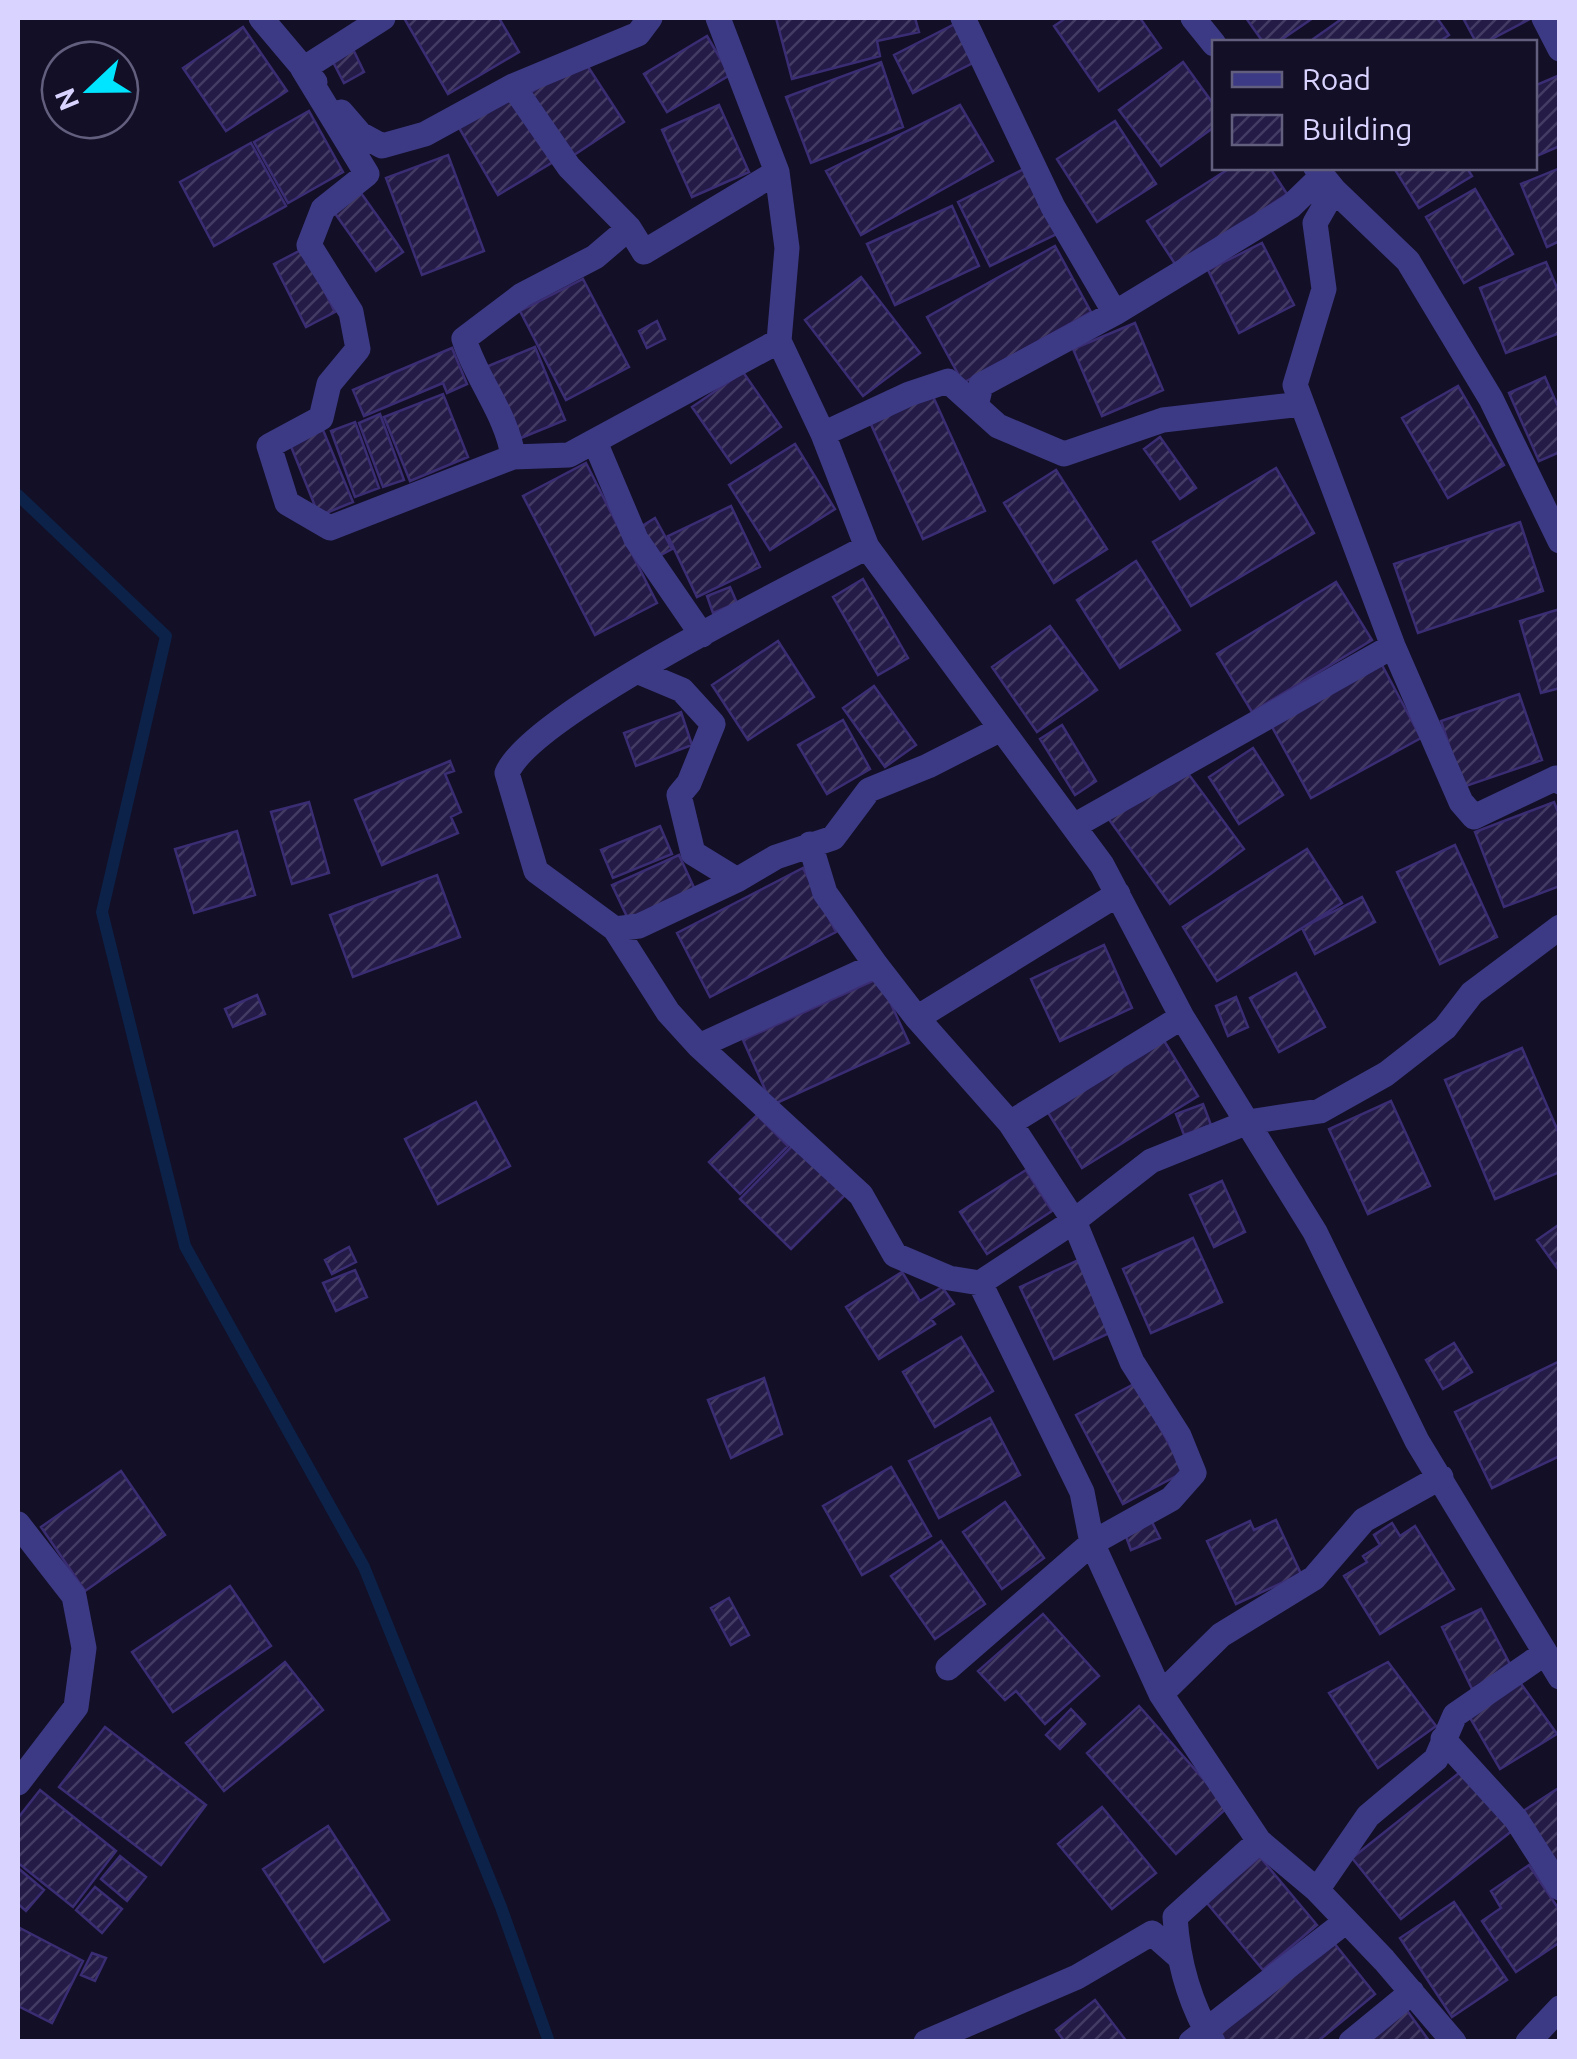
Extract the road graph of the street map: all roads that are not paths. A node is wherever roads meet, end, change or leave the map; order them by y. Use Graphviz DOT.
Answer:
graph roads {
  1 [pos="262,18"];
  2 [pos="382,18"];
  3 [pos="650,18"];
  4 [pos="718,18"];
  5 [pos="964,18"];
  6 [pos="1193,18"];
  7 [pos="1544,18"];
  8 [pos="1212,42"];
  9 [pos="1560,49"];
  10 [pos="303,69"];
  11 [pos="513,86"];
  12 [pos="778,172"];
  13 [pos="1324,178"];
  14 [pos="629,228"];
  15 [pos="1115,314"];
  16 [pos="779,341"];
  17 [pos="1302,404"];
  18 [pos="976,406"];
  19 [pos="823,434"];
  20 [pos="595,442"];
  21 [pos="513,457"];
  22 [pos="1560,541"];
  23 [pos="867,547"];
  24 [pos="702,636"];
  25 [pos="1393,646"];
  26 [pos="639,672"];
  27 [pos="1002,729"];
  28 [pos="1560,782"];
  29 [pos="1074,826"];
  30 [pos="810,844"];
  31 [pos="737,880"];
  32 [pos="1118,894"];
  33 [pos="1560,927"];
  34 [pos="615,929"];
  35 [pos="876,965"];
  36 [pos="917,1018"];
  37 [pos="1182,1018"];
  38 [pos="699,1046"];
  39 [pos="1248,1122"];
  40 [pos="1010,1123"];
  41 [pos="1074,1221"];
  42 [pos="980,1283"];
  43 [pos="1441,1477"];
  44 [pos="18,1524"];
  45 [pos="1092,1544"];
  46 [pos="1545,1653"];
  47 [pos="948,1668"];
  48 [pos="1560,1677"];
  49 [pos="1161,1694"];
  50 [pos="1443,1739"];
  51 [pos="18,1783"];
  52 [pos="1259,1842"];
  53 [pos="1560,1888"];
  54 [pos="1317,1890"];
  55 [pos="1345,1922"];
  56 [pos="1178,1955"];
  57 [pos="1412,1992"];
  58 [pos="1560,2008"];
  59 [pos="1203,2038"];
  60 [pos="926,2042"];
  61 [pos="1351,2042"];
  62 [pos="1454,2042"];
  63 [pos="1528,2042"];
  1 -- 10 [label="street"];
  2 -- 10 [label="street"];
  3 -- 11 [label="street"];
  4 -- 12 [label="street"];
  5 -- 15 [label="street"];
  6 -- 8 [label="street"];
  7 -- 9 [label="street"];
  10 -- 11 [label="street"];
  10 -- 21 [label="street"];
  11 -- 14 [label="street"];
  12 -- 14 [label="street"];
  12 -- 16 [label="street"];
  13 -- 15 [label="street"];
  13 -- 17 [label="street"];
  13 -- 22 [label="street"];
  14 -- 21 [label="street"];
  15 -- 18 [label="street"];
  16 -- 19 [label="street"];
  16 -- 20 [label="street"];
  17 -- 18 [label="street"];
  17 -- 25 [label="street"];
  18 -- 19 [label="street"];
  19 -- 23 [label="street"];
  20 -- 21 [label="street"];
  20 -- 24 [label="street"];
  23 -- 24 [label="street"];
  23 -- 27 [label="street"];
  24 -- 26 [label="street"];
  25 -- 28 [label="street"];
  25 -- 29 [label="street"];
  26 -- 31 [label="street"];
  26 -- 34 [label="street"];
  27 -- 29 [label="street"];
  27 -- 30 [label="street"];
  29 -- 32 [label="street"];
  30 -- 31 [label="street"];
  30 -- 35 [label="street"];
  31 -- 34 [label="street"];
  32 -- 36 [label="street"];
  32 -- 37 [label="street"];
  33 -- 39 [label="street"];
  34 -- 38 [label="street"];
  35 -- 36 [label="street"];
  35 -- 38 [label="street"];
  36 -- 40 [label="street"];
  37 -- 39 [label="street"];
  37 -- 40 [label="street"];
  38 -- 42 [label="street"];
  39 -- 41 [label="street"];
  39 -- 43 [label="street"];
  40 -- 41 [label="street"];
  41 -- 42 [label="street"];
  41 -- 45 [label="street"];
  42 -- 45 [label="street"];
  43 -- 46 [label="street"];
  43 -- 49 [label="street"];
  44 -- 51 [label="street"];
  45 -- 47 [label="street"];
  45 -- 49 [label="street"];
  46 -- 48 [label="street"];
  46 -- 50 [label="street"];
  49 -- 52 [label="street"];
  50 -- 53 [label="street"];
  50 -- 54 [label="street"];
  52 -- 54 [label="street"];
  52 -- 56 [label="street"];
  54 -- 55 [label="street"];
  55 -- 57 [label="street"];
  55 -- 59 [label="street"];
  56 -- 59 [label="street"];
  56 -- 60 [label="street"];
  57 -- 61 [label="street"];
  57 -- 62 [label="street"];
  58 -- 63 [label="street"];
}
